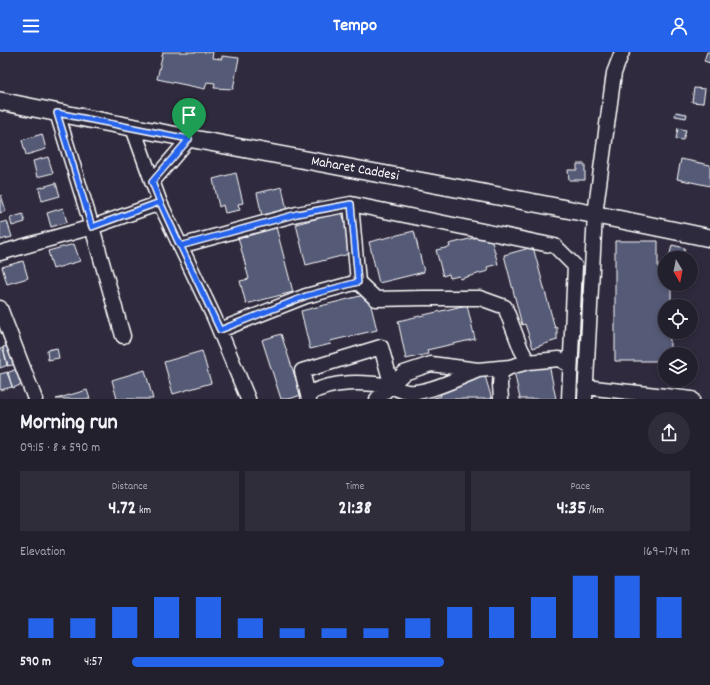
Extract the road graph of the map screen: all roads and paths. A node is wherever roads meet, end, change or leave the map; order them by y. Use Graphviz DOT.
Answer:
graph roads {
  1 [pos="622,52"];
  2 [pos="0,101"];
  3 [pos="57,113"];
  4 [pos="133,128"];
  5 [pos="189,139"];
  6 [pos="152,182"];
  7 [pos="160,202"];
  8 [pos="351,204"];
  9 [pos="595,214"];
  10 [pos="92,227"];
  11 [pos="710,238"];
  12 [pos="180,246"];
  13 [pos="0,254"];
  14 [pos="358,282"];
  15 [pos="0,308"];
  16 [pos="220,330"];
  17 [pos="123,336"];
  18 [pos="528,362"];
  19 [pos="570,365"];
  20 [pos="510,367"];
  21 [pos="478,370"];
  22 [pos="392,386"];
  23 [pos="585,393"];
  24 [pos="308,396"];
  25 [pos="35,399"];
  26 [pos="248,399"];
  27 [pos="377,399"];
  28 [pos="501,399"];
  29 [pos="569,399"];
  30 [pos="692,399"];
  1 -- 9 [label="street"];
  2 -- 3 [label="street, Maharet Caddesi"];
  3 -- 4 [label="street, Maharet Caddesi"];
  3 -- 10 [label="street"];
  4 -- 5 [label="street, Maharet Caddesi"];
  4 -- 6 [label="street"];
  5 -- 6 [label="street"];
  5 -- 9 [label="street, Maharet Caddesi"];
  6 -- 7 [label="street"];
  7 -- 10 [label="street"];
  7 -- 12 [label="street"];
  8 -- 12 [label="street"];
  8 -- 14 [label="street"];
  8 -- 19 [label="street"];
  9 -- 11 [label="street, Maharet Caddesi"];
  9 -- 23 [label="street"];
  10 -- 13 [label="street"];
  10 -- 17 [label="street"];
  12 -- 16 [label="street"];
  14 -- 16 [label="street"];
  14 -- 18 [label="street"];
  15 -- 25 [label="street"];
  16 -- 26 [label="street"];
  18 -- 19 [label="street"];
  18 -- 20 [label="street"];
  19 -- 29 [label="street"];
  20 -- 21 [label="street"];
  20 -- 28 [label="street"];
  21 -- 22 [label="street"];
  21 -- 22 [label="street"];
  22 -- 24 [label="street"];
  22 -- 24 [label="street"];
  22 -- 27 [label="street"];
  23 -- 30 [label="street"];
}
